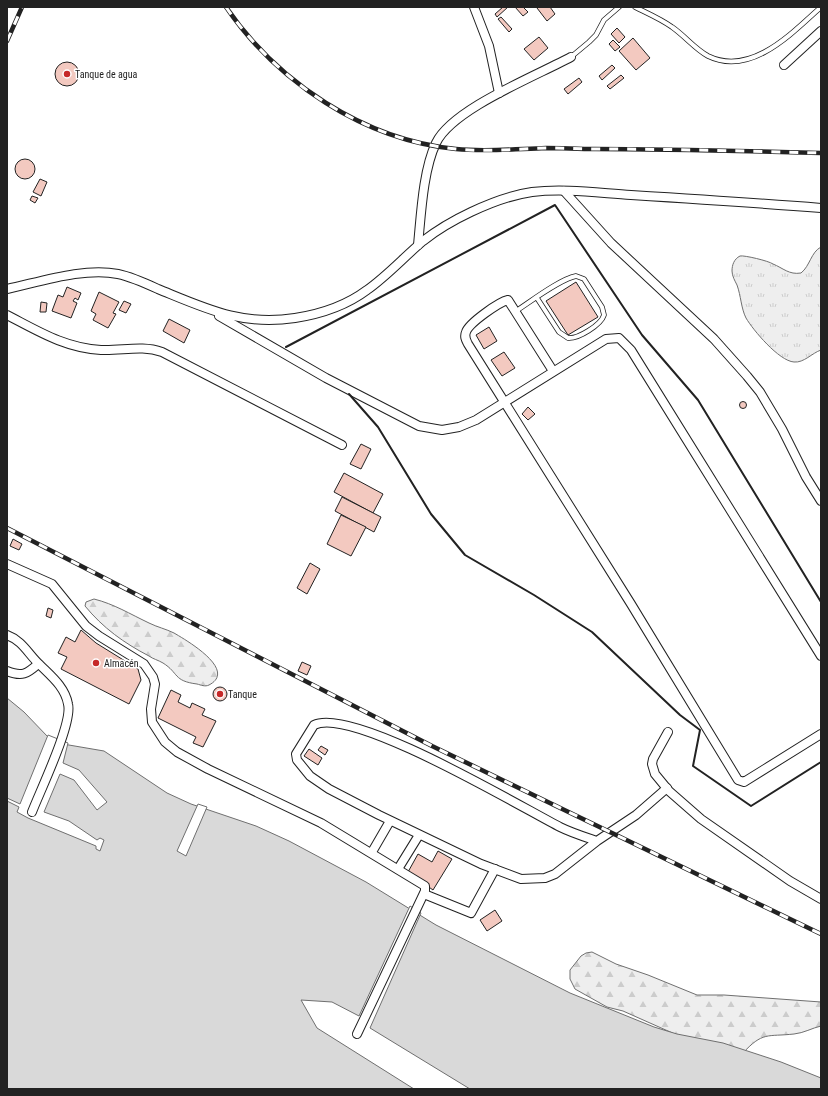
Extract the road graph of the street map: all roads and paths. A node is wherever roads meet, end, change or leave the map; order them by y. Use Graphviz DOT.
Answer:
graph roads {
  1 [pos="474,7"];
  2 [pos="619,7"];
  3 [pos="635,7"];
  4 [pos="821,7"];
  5 [pos="821,31"];
  6 [pos="571,57"];
  7 [pos="784,65"];
  8 [pos="499,93"];
  9 [pos="564,192"];
  10 [pos="821,208"];
  11 [pos="418,245"];
  12 [pos="7,289"];
  13 [pos="538,298"];
  14 [pos="209,310"];
  15 [pos="516,312"];
  16 [pos="7,315"];
  17 [pos="553,372"];
  18 [pos="504,403"];
  19 [pos="342,445"];
  20 [pos="821,501"];
  21 [pos="7,564"];
  22 [pos="7,635"];
  23 [pos="821,656"];
  24 [pos="38,664"];
  25 [pos="7,671"];
  26 [pos="668,732"];
  27 [pos="821,734"];
  28 [pos="666,788"];
  29 [pos="32,812"];
  30 [pos="390,821"];
  31 [pos="419,835"];
  32 [pos="597,841"];
  33 [pos="372,852"];
  34 [pos="398,869"];
  35 [pos="495,869"];
  36 [pos="424,894"];
  37 [pos="821,899"];
  38 [pos="356,1034"];
  1 -- 8 [label="street"];
  2 -- 6 [label="lane"];
  3 -- 4 [label="lane"];
  5 -- 7 [label="street"];
  6 -- 8 [label="street"];
  8 -- 11 [label="street"];
  9 -- 10 [label="street"];
  9 -- 11 [label="street"];
  9 -- 20 [label="street"];
  11 -- 14 [label="street"];
  12 -- 14 [label="street"];
  13 -- 13 [label="lane"];
  13 -- 15 [label="lane"];
  14 -- 18 [label="street"];
  15 -- 17 [label="street"];
  15 -- 18 [label="street"];
  16 -- 19 [label="street"];
  17 -- 18 [label="street"];
  17 -- 23 [label="street"];
  18 -- 27 [label="street"];
  21 -- 33 [label="street"];
  22 -- 24 [label="street"];
  24 -- 25 [label="street"];
  24 -- 29 [label="street"];
  26 -- 28 [label="street"];
  28 -- 32 [label="street"];
  28 -- 37 [label="street"];
  30 -- 31 [label="street"];
  30 -- 32 [label="street"];
  30 -- 33 [label="street"];
  31 -- 34 [label="street"];
  31 -- 35 [label="street"];
  32 -- 35 [label="street"];
  33 -- 34 [label="street"];
  34 -- 36 [label="street"];
  35 -- 36 [label="street"];
  36 -- 38 [label="street"];
}
